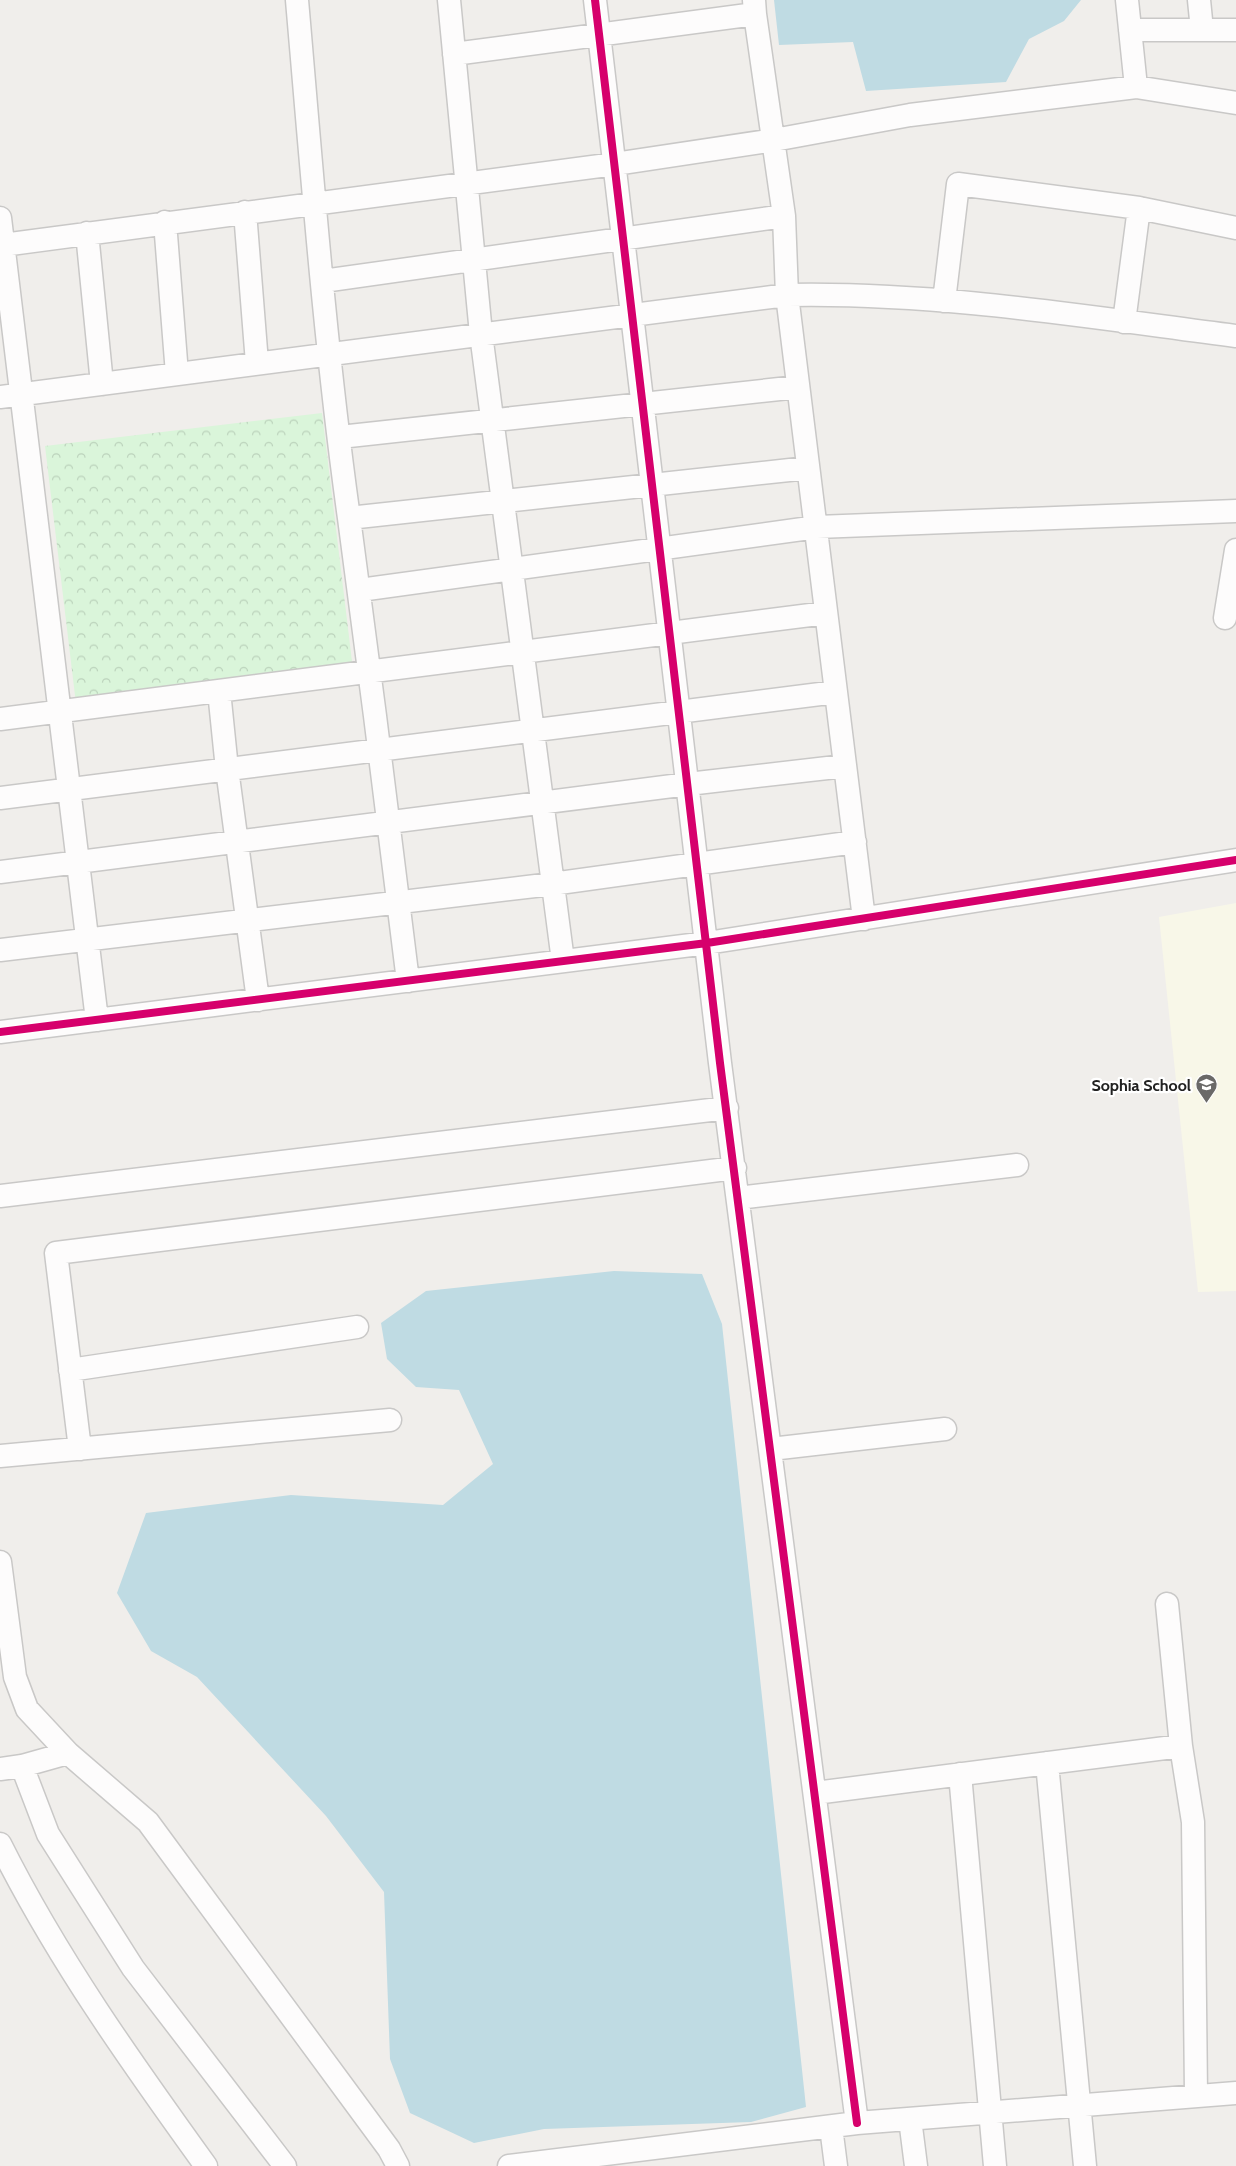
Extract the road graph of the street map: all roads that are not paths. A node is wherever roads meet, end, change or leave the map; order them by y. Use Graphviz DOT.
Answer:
graph roads {
  1 [pos="298,0"];
  2 [pos="449,0"];
  3 [pos="596,0"];
  4 [pos="1127,0"];
  5 [pos="1199,0"];
  6 [pos="755,7"];
  7 [pos="1130,30"];
  8 [pos="1202,30"];
  9 [pos="1236,30"];
  10 [pos="600,34"];
  11 [pos="454,54"];
  12 [pos="1136,87"];
  13 [pos="1236,102"];
  14 [pos="774,140"];
  15 [pos="615,164"];
  16 [pos="468,184"];
  17 [pos="315,202"];
  18 [pos="1139,208"];
  19 [pos="244,212"];
  20 [pos="784,216"];
  21 [pos="0,218"];
  22 [pos="165,222"];
  23 [pos="1236,228"];
  24 [pos="87,233"];
  25 [pos="624,240"];
  26 [pos="3,245"];
  27 [pos="475,259"];
  28 [pos="323,281"];
  29 [pos="787,295"];
  30 [pos="944,301"];
  31 [pos="633,315"];
  32 [pos="1124,322"];
  33 [pos="481,334"];
  34 [pos="1236,336"];
  35 [pos="330,353"];
  36 [pos="257,364"];
  37 [pos="177,374"];
  38 [pos="102,384"];
  39 [pos="798,387"];
  40 [pos="10,395"];
  41 [pos="644,405"];
  42 [pos="493,421"];
  43 [pos="340,437"];
  44 [pos="808,468"];
  45 [pos="653,485"];
  46 [pos="503,501"];
  47 [pos="1236,511"];
  48 [pos="349,518"];
  49 [pos="817,527"];
  50 [pos="661,549"];
  51 [pos="1236,550"];
  52 [pos="512,569"];
  53 [pos="360,590"];
  54 [pos="826,612"];
  55 [pos="1225,618"];
  56 [pos="670,632"];
  57 [pos="522,652"];
  58 [pos="370,671"];
  59 [pos="219,691"];
  60 [pos="836,692"];
  61 [pos="59,712"];
  62 [pos="680,712"];
  63 [pos="0,720"];
  64 [pos="532,731"];
  65 [pos="380,750"];
  66 [pos="845,766"];
  67 [pos="227,769"];
  68 [pos="688,784"];
  69 [pos="69,789"];
  70 [pos="0,798"];
  71 [pos="542,803"];
  72 [pos="389,822"];
  73 [pos="237,842"];
  74 [pos="854,842"];
  75 [pos="1236,860"];
  76 [pos="78,862"];
  77 [pos="698,865"];
  78 [pos="0,872"];
  79 [pos="552,884"];
  80 [pos="399,902"];
  81 [pos="864,919"];
  82 [pos="247,920"];
  83 [pos="87,938"];
  84 [pos="707,943"];
  85 [pos="0,950"];
  86 [pos="562,962"];
  87 [pos="408,981"];
  88 [pos="258,1000"];
  89 [pos="97,1020"];
  90 [pos="0,1032"];
  91 [pos="727,1108"];
  92 [pos="1017,1165"];
  93 [pos="735,1168"];
  94 [pos="0,1196"];
  95 [pos="738,1198"];
  96 [pos="357,1327"];
  97 [pos="70,1370"];
  98 [pos="390,1420"];
  99 [pos="945,1429"];
  100 [pos="80,1449"];
  101 [pos="770,1450"];
  102 [pos="0,1456"];
  103 [pos="0,1562"];
  104 [pos="1167,1604"];
  105 [pos="1181,1746"];
  106 [pos="68,1753"];
  107 [pos="1046,1764"];
  108 [pos="11,1768"];
  109 [pos="960,1774"];
  110 [pos="815,1793"];
  111 [pos="0,1844"];
  112 [pos="1236,2093"];
  113 [pos="1196,2094"];
  114 [pos="1077,2104"];
  115 [pos="989,2112"];
  116 [pos="910,2119"];
  117 [pos="857,2123"];
  118 [pos="831,2127"];
  119 [pos="609,2160"];
  120 [pos="536,2164"];
  121 [pos="206,2166"];
  122 [pos="284,2166"];
  123 [pos="398,2166"];
  124 [pos="509,2166"];
  125 [pos="836,2166"];
  126 [pos="916,2166"];
  127 [pos="995,2166"];
  128 [pos="1085,2166"];
  1 -- 17 [label="street"];
  2 -- 11 [label="street"];
  3 -- 10 [label="street"];
  4 -- 7 [label="street"];
  5 -- 8 [label="street"];
  6 -- 10 [label="street"];
  6 -- 14 [label="street"];
  7 -- 8 [label="street"];
  7 -- 12 [label="street"];
  8 -- 9 [label="street"];
  10 -- 11 [label="street"];
  10 -- 15 [label="street"];
  11 -- 16 [label="street"];
  12 -- 13 [label="street"];
  12 -- 14 [label="street"];
  14 -- 15 [label="street"];
  14 -- 20 [label="street"];
  15 -- 16 [label="street"];
  15 -- 25 [label="street"];
  16 -- 17 [label="street"];
  16 -- 27 [label="street"];
  17 -- 19 [label="street"];
  17 -- 28 [label="street"];
  18 -- 23 [label="street"];
  18 -- 30 [label="street"];
  18 -- 32 [label="street"];
  19 -- 22 [label="street"];
  19 -- 36 [label="street"];
  20 -- 25 [label="street"];
  20 -- 29 [label="street"];
  21 -- 26 [label="street"];
  22 -- 24 [label="street"];
  22 -- 37 [label="street"];
  24 -- 26 [label="street"];
  24 -- 38 [label="street"];
  25 -- 27 [label="street"];
  25 -- 31 [label="street"];
  26 -- 40 [label="street"];
  27 -- 28 [label="street"];
  27 -- 33 [label="street"];
  28 -- 35 [label="street"];
  29 -- 30 [label="street"];
  29 -- 31 [label="street"];
  29 -- 39 [label="street"];
  30 -- 32 [label="street"];
  31 -- 33 [label="street"];
  31 -- 41 [label="street"];
  32 -- 34 [label="street"];
  33 -- 35 [label="street"];
  33 -- 42 [label="street"];
  35 -- 36 [label="street"];
  35 -- 43 [label="street"];
  36 -- 37 [label="street"];
  37 -- 38 [label="street"];
  38 -- 40 [label="street"];
  39 -- 41 [label="street"];
  39 -- 44 [label="street"];
  40 -- 61 [label="street"];
  41 -- 42 [label="street"];
  41 -- 45 [label="street"];
  42 -- 43 [label="street"];
  42 -- 46 [label="street"];
  43 -- 48 [label="street"];
  44 -- 45 [label="street"];
  44 -- 49 [label="street"];
  45 -- 46 [label="street"];
  45 -- 50 [label="street"];
  46 -- 48 [label="street"];
  46 -- 52 [label="street"];
  47 -- 49 [label="street"];
  48 -- 53 [label="street"];
  49 -- 50 [label="street"];
  49 -- 54 [label="street"];
  50 -- 52 [label="street"];
  50 -- 56 [label="street"];
  51 -- 55 [label="street"];
  52 -- 53 [label="street"];
  52 -- 57 [label="street"];
  53 -- 58 [label="street"];
  54 -- 56 [label="street"];
  54 -- 60 [label="street"];
  56 -- 57 [label="street"];
  56 -- 62 [label="street"];
  57 -- 58 [label="street"];
  57 -- 64 [label="street"];
  58 -- 59 [label="street"];
  58 -- 65 [label="street"];
  59 -- 61 [label="street"];
  59 -- 67 [label="street"];
  60 -- 62 [label="street"];
  60 -- 66 [label="street"];
  61 -- 63 [label="street"];
  61 -- 69 [label="street"];
  62 -- 64 [label="street"];
  62 -- 68 [label="street"];
  64 -- 65 [label="street"];
  64 -- 71 [label="street"];
  65 -- 67 [label="street"];
  65 -- 72 [label="street"];
  66 -- 68 [label="street"];
  66 -- 74 [label="street"];
  67 -- 69 [label="street"];
  67 -- 73 [label="street"];
  68 -- 71 [label="street"];
  68 -- 77 [label="street"];
  69 -- 70 [label="street"];
  69 -- 76 [label="street"];
  71 -- 72 [label="street"];
  71 -- 79 [label="street"];
  72 -- 73 [label="street"];
  72 -- 80 [label="street"];
  73 -- 76 [label="street"];
  73 -- 82 [label="street"];
  74 -- 77 [label="street"];
  74 -- 81 [label="street"];
  75 -- 81 [label="street"];
  76 -- 78 [label="street"];
  76 -- 83 [label="street"];
  77 -- 79 [label="street"];
  77 -- 84 [label="street"];
  79 -- 80 [label="street"];
  79 -- 86 [label="street"];
  80 -- 82 [label="street"];
  80 -- 87 [label="street"];
  81 -- 84 [label="street"];
  82 -- 83 [label="street"];
  82 -- 88 [label="street"];
  83 -- 85 [label="street"];
  83 -- 89 [label="street"];
  84 -- 86 [label="street"];
  84 -- 91 [label="street"];
  86 -- 87 [label="street"];
  87 -- 88 [label="street"];
  88 -- 89 [label="street"];
  89 -- 90 [label="street"];
  91 -- 93 [label="street"];
  91 -- 94 [label="street"];
  92 -- 95 [label="street"];
  93 -- 95 [label="street"];
  93 -- 97 [label="street"];
  95 -- 101 [label="street"];
  96 -- 97 [label="street"];
  97 -- 100 [label="street"];
  98 -- 100 [label="street"];
  99 -- 101 [label="street"];
  100 -- 102 [label="street"];
  101 -- 110 [label="street"];
  103 -- 106 [label="street"];
  104 -- 105 [label="street"];
  105 -- 107 [label="street"];
  105 -- 113 [label="street"];
  106 -- 108 [label="street"];
  106 -- 123 [label="street"];
  107 -- 109 [label="street"];
  107 -- 114 [label="street"];
  108 -- 122 [label="street"];
  109 -- 110 [label="street"];
  109 -- 115 [label="street"];
  110 -- 117 [label="street"];
  111 -- 121 [label="street"];
  112 -- 113 [label="street"];
  113 -- 114 [label="street"];
  114 -- 115 [label="street"];
  114 -- 128 [label="street"];
  115 -- 116 [label="street"];
  115 -- 127 [label="street"];
  116 -- 117 [label="street"];
  116 -- 126 [label="street"];
  117 -- 118 [label="street"];
  118 -- 119 [label="street"];
  118 -- 125 [label="street"];
  119 -- 120 [label="street"];
  120 -- 124 [label="street"];
}
